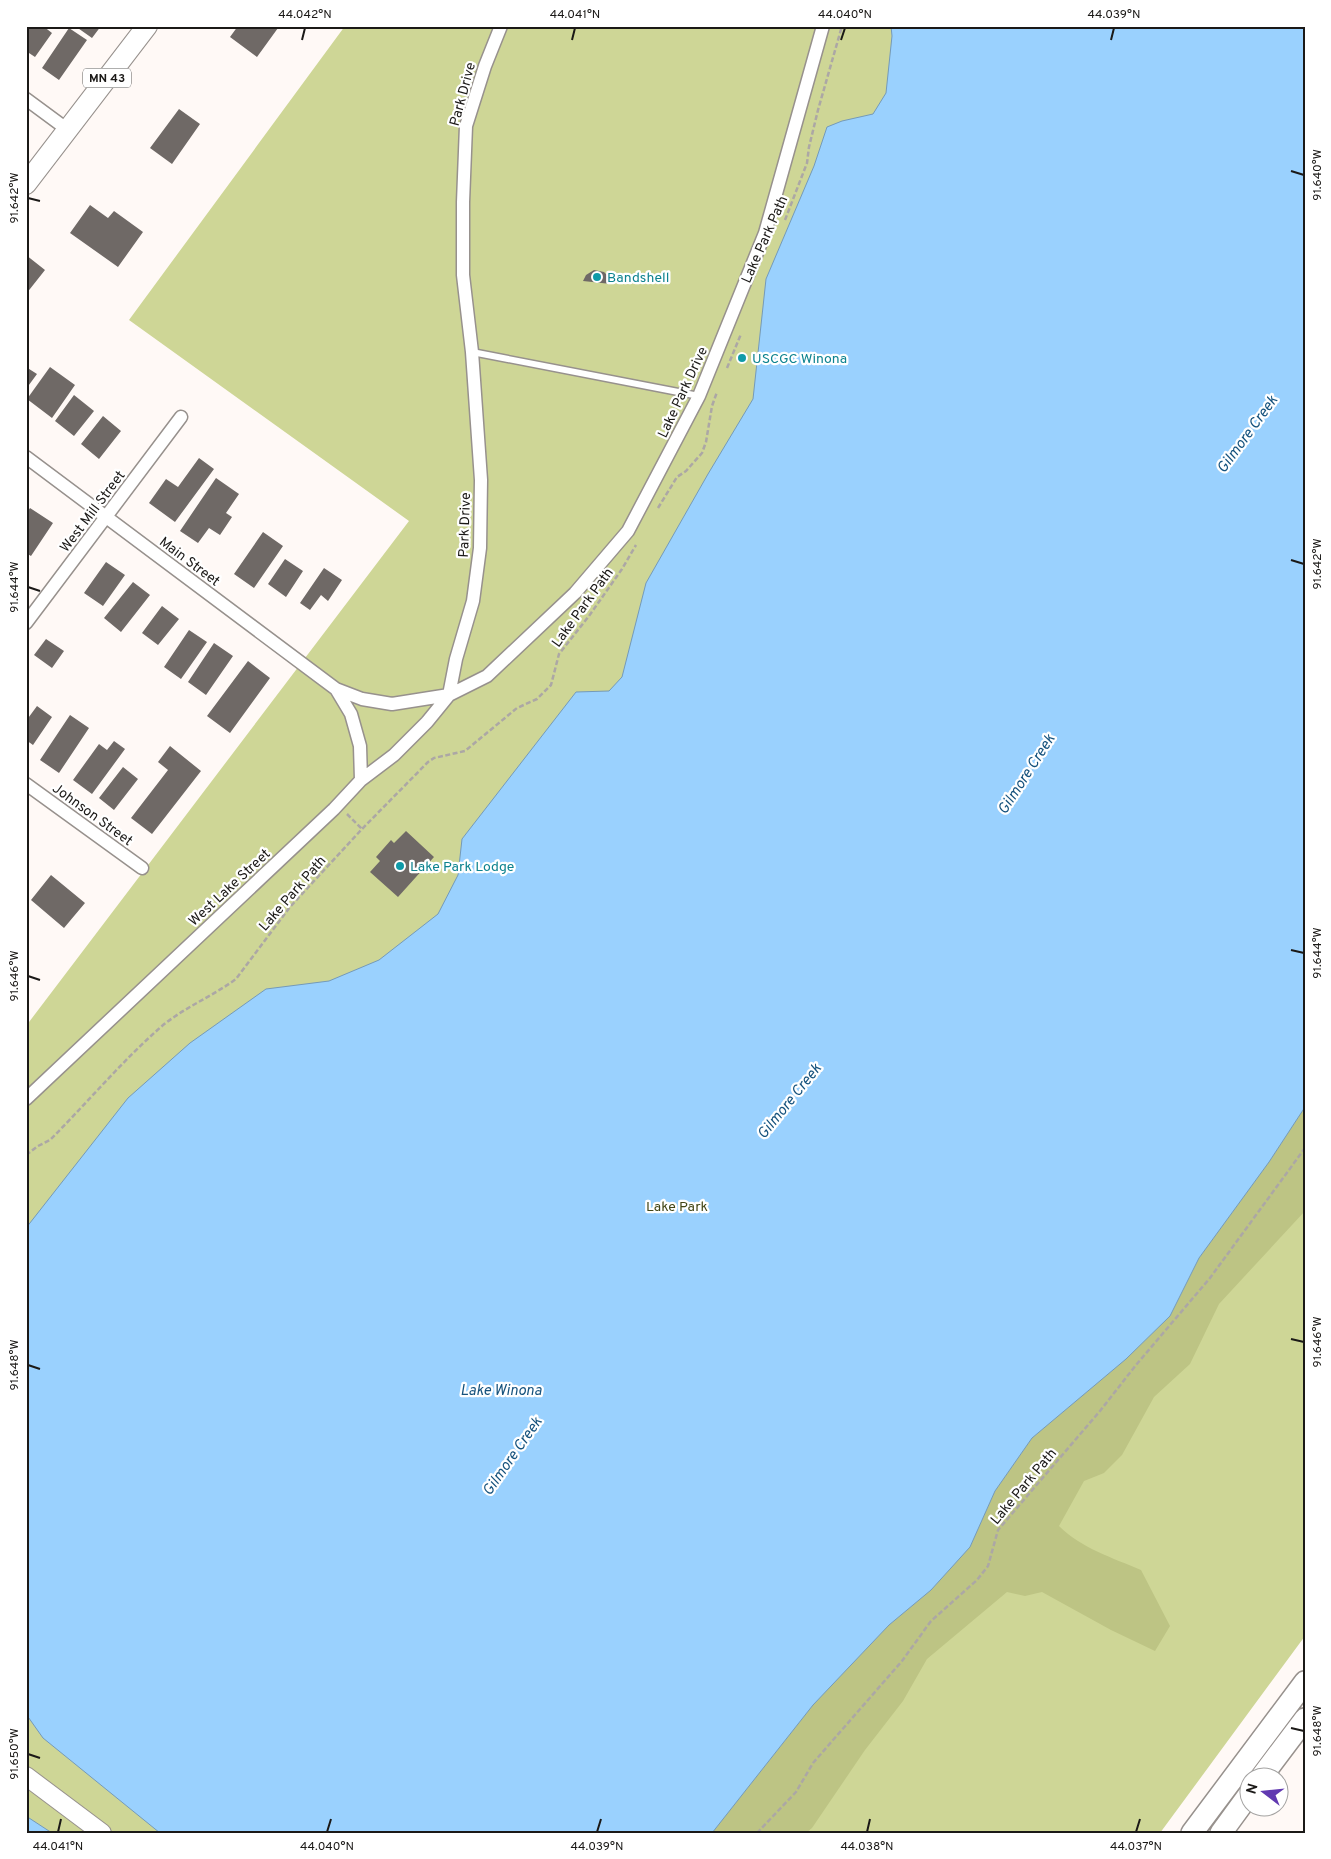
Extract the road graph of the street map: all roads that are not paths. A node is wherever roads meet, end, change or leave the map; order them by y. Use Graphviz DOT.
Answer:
graph roads {
  1 [pos="147,26"];
  2 [pos="501,26"];
  3 [pos="823,26"];
  4 [pos="26,98"];
  5 [pos="68,130"];
  6 [pos="26,184"];
  7 [pos="472,352"];
  8 [pos="699,396"];
  9 [pos="181,418"];
  10 [pos="26,457"];
  11 [pos="107,517"];
  12 [pos="26,623"];
  13 [pos="336,689"];
  14 [pos="449,695"];
  15 [pos="361,780"];
  16 [pos="26,784"];
  17 [pos="142,868"];
  18 [pos="26,1099"];
  19 [pos="1305,1682"];
  20 [pos="1305,1719"];
  21 [pos="1270,1766"];
  22 [pos="26,1776"];
  23 [pos="1238,1810"];
  24 [pos="102,1833"];
  25 [pos="1192,1833"];
  26 [pos="1221,1833"];
  1 -- 5 [label="main road, MN 43"];
  2 -- 7 [label="street, Park Drive"];
  3 -- 8 [label="street, Lake Park Drive"];
  4 -- 5 [label="street"];
  5 -- 6 [label="main road, MN 43"];
  7 -- 8 [label="lane"];
  7 -- 14 [label="street, Park Drive"];
  8 -- 14 [label="street, Lake Park Drive"];
  9 -- 11 [label="street, West Mill Street"];
  10 -- 11 [label="street, Main Street"];
  11 -- 12 [label="street, West Mill Street"];
  11 -- 13 [label="street, Main Street"];
  13 -- 14 [label="street, Main Street"];
  13 -- 15 [label="street, Main Street"];
  14 -- 15 [label="street, West Lake Street"];
  15 -- 18 [label="street, West Lake Street"];
  16 -- 17 [label="street, Johnson Street"];
  19 -- 25 [label="highway"];
  20 -- 21 [label="highway"];
  22 -- 24 [label="main road"];
  23 -- 26 [label="highway"];
}
